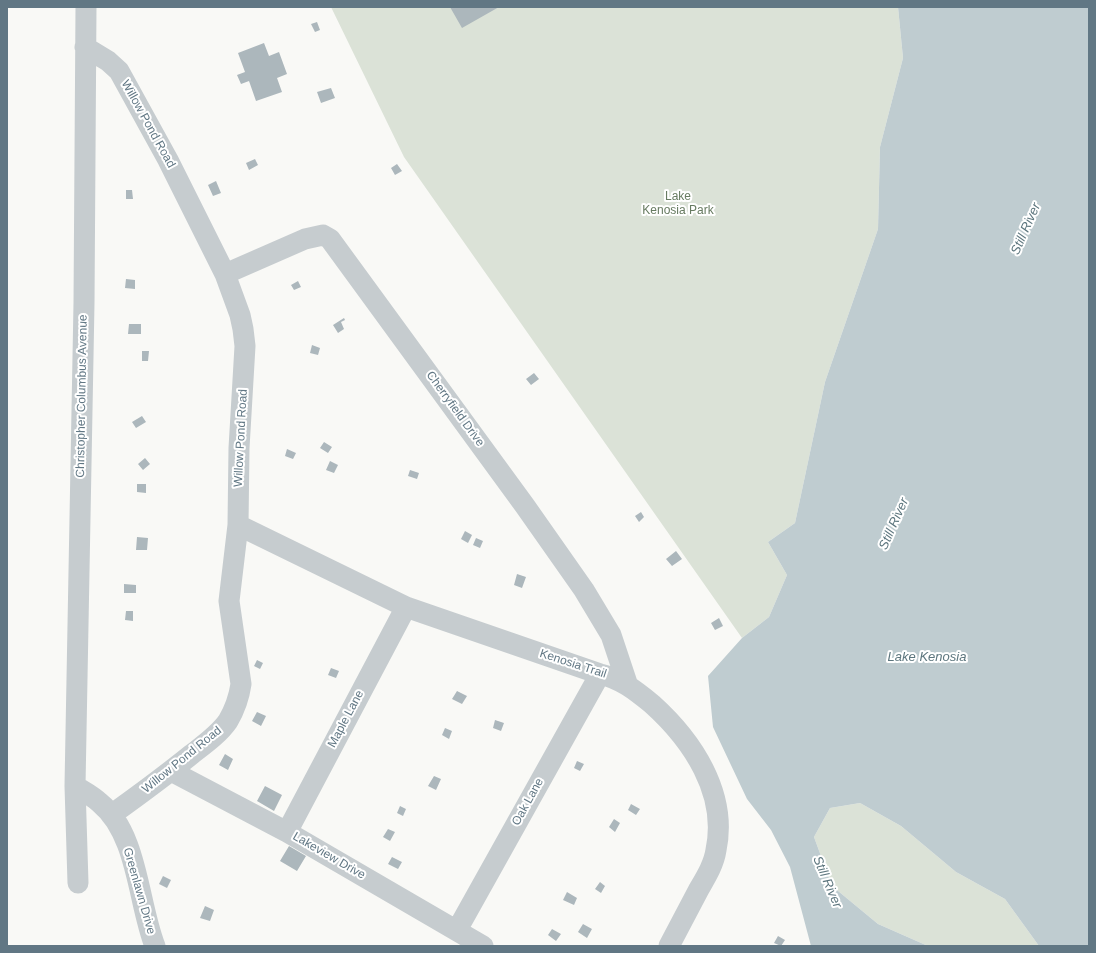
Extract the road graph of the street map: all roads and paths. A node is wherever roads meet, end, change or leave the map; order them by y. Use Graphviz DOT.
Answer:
graph roads {
  1 [pos="86,7"];
  2 [pos="85,47"];
  3 [pos="225,274"];
  4 [pos="238,524"];
  5 [pos="406,607"];
  6 [pos="600,674"];
  7 [pos="627,683"];
  8 [pos="171,772"];
  9 [pos="75,786"];
  10 [pos="112,815"];
  11 [pos="287,832"];
  12 [pos="78,882"];
  13 [pos="456,930"];
  14 [pos="155,946"];
  15 [pos="483,946"];
  16 [pos="669,946"];
  1 -- 2 [label="street, Christopher Columbus Avenue"];
  2 -- 3 [label="street, Willow Pond Road"];
  2 -- 9 [label="street, Christopher Columbus Avenue"];
  3 -- 4 [label="street, Willow Pond Road"];
  3 -- 7 [label="street, Cherryfield Drive"];
  4 -- 5 [label="street, Kenosia Trail"];
  4 -- 8 [label="street, Willow Pond Road"];
  5 -- 6 [label="street, Kenosia Trail"];
  5 -- 11 [label="street, Maple Lane"];
  6 -- 7 [label="street, Kenosia Trail"];
  6 -- 13 [label="street, Oak Lane"];
  7 -- 16 [label="street, Kenosia Trail"];
  8 -- 10 [label="street, Willow Pond Road"];
  8 -- 11 [label="street, Lakeview Drive"];
  9 -- 10 [label="street, Greenlawn Drive"];
  9 -- 12 [label="street, Christopher Columbus Avenue"];
  10 -- 14 [label="street, Greenlawn Drive"];
  11 -- 13 [label="street, Lakeview Drive"];
  13 -- 15 [label="street, Lakeview Drive"];
}
